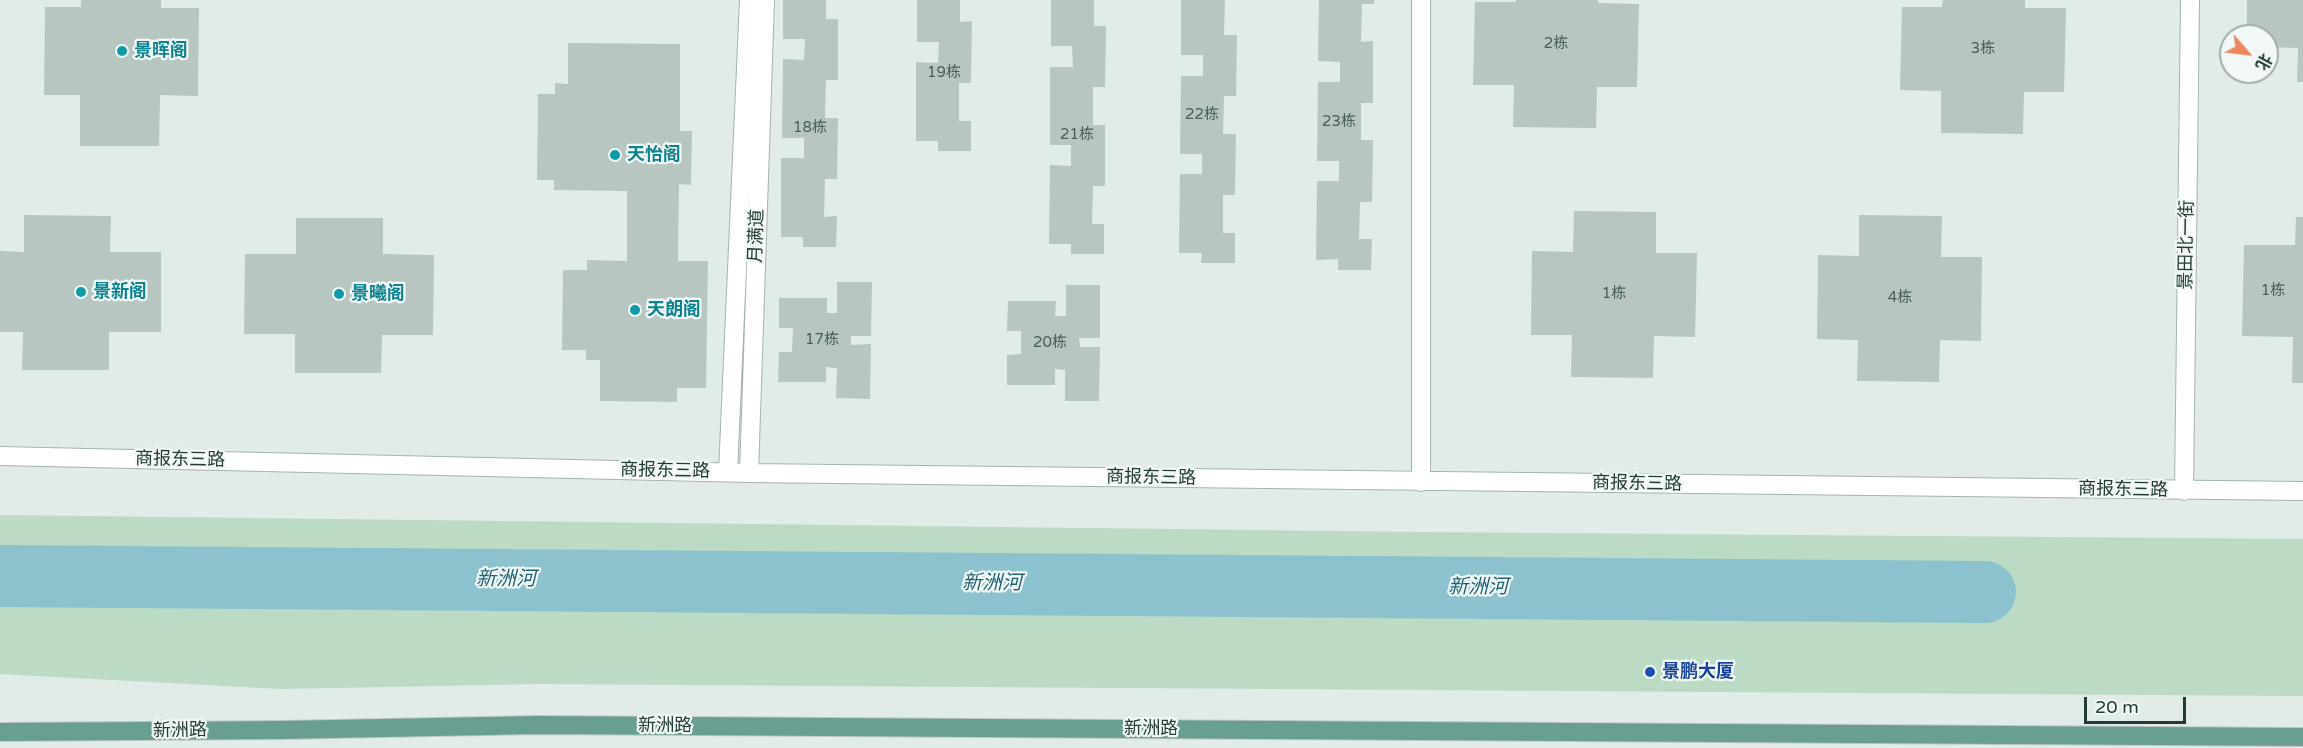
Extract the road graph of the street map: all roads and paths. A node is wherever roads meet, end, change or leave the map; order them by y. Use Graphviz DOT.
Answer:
graph roads {
  1 [pos="749,0"];
  2 [pos="765,0"];
  3 [pos="1421,0"];
  4 [pos="2190,0"];
  5 [pos="0,456"];
  6 [pos="728,472"];
  7 [pos="749,473"];
  8 [pos="1421,482"];
  9 [pos="2184,490"];
  10 [pos="2303,491"];
  11 [pos="0,732"];
  12 [pos="2303,737"];
  1 -- 6 [label="street, 月满道"];
  2 -- 7 [label="street, 月满道"];
  3 -- 8 [label="street"];
  4 -- 9 [label="street, 景田北一街"];
  5 -- 6 [label="street, 商报东三路"];
  6 -- 7 [label="street, 商报东三路"];
  7 -- 8 [label="street, 商报东三路"];
  8 -- 9 [label="street, 商报东三路"];
  9 -- 10 [label="street, 商报东三路"];
  11 -- 12 [label="main road, 新洲路"];
}
